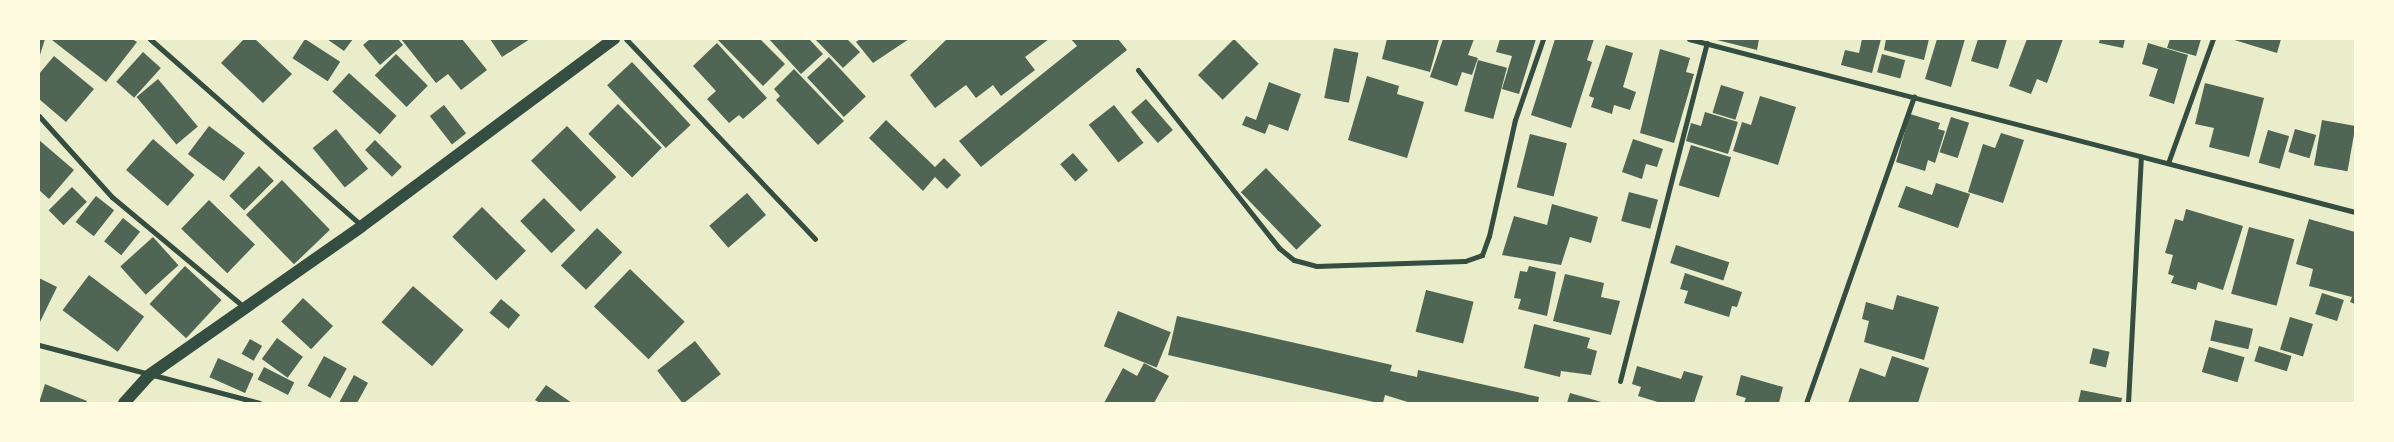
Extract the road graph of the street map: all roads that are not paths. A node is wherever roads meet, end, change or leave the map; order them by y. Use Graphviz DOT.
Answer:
graph roads {
  1 [pos="150,39"];
  2 [pos="614,39"];
  3 [pos="626,39"];
  4 [pos="1543,39"];
  5 [pos="1689,39"];
  6 [pos="2213,39"];
  7 [pos="1707,43"];
  8 [pos="1138,70"];
  9 [pos="1914,96"];
  10 [pos="39,116"];
  11 [pos="2141,156"];
  12 [pos="2168,163"];
  13 [pos="2355,212"];
  14 [pos="362,226"];
  15 [pos="815,239"];
  16 [pos="245,309"];
  17 [pos="39,345"];
  18 [pos="148,376"];
  19 [pos="1620,381"];
  20 [pos="124,403"];
  21 [pos="260,403"];
  22 [pos="1806,403"];
  23 [pos="2128,403"];
  1 -- 14 [label="street"];
  2 -- 14 [label="main road"];
  3 -- 15 [label="street"];
  4 -- 8 [label="street"];
  5 -- 7 [label="street"];
  6 -- 12 [label="street"];
  7 -- 9 [label="street"];
  7 -- 19 [label="street"];
  9 -- 11 [label="street"];
  9 -- 22 [label="street"];
  10 -- 16 [label="street"];
  11 -- 12 [label="street"];
  11 -- 23 [label="street"];
  12 -- 13 [label="street"];
  14 -- 16 [label="main road"];
  16 -- 18 [label="main road"];
  17 -- 18 [label="street"];
  18 -- 20 [label="main road"];
  18 -- 21 [label="street"];
}
